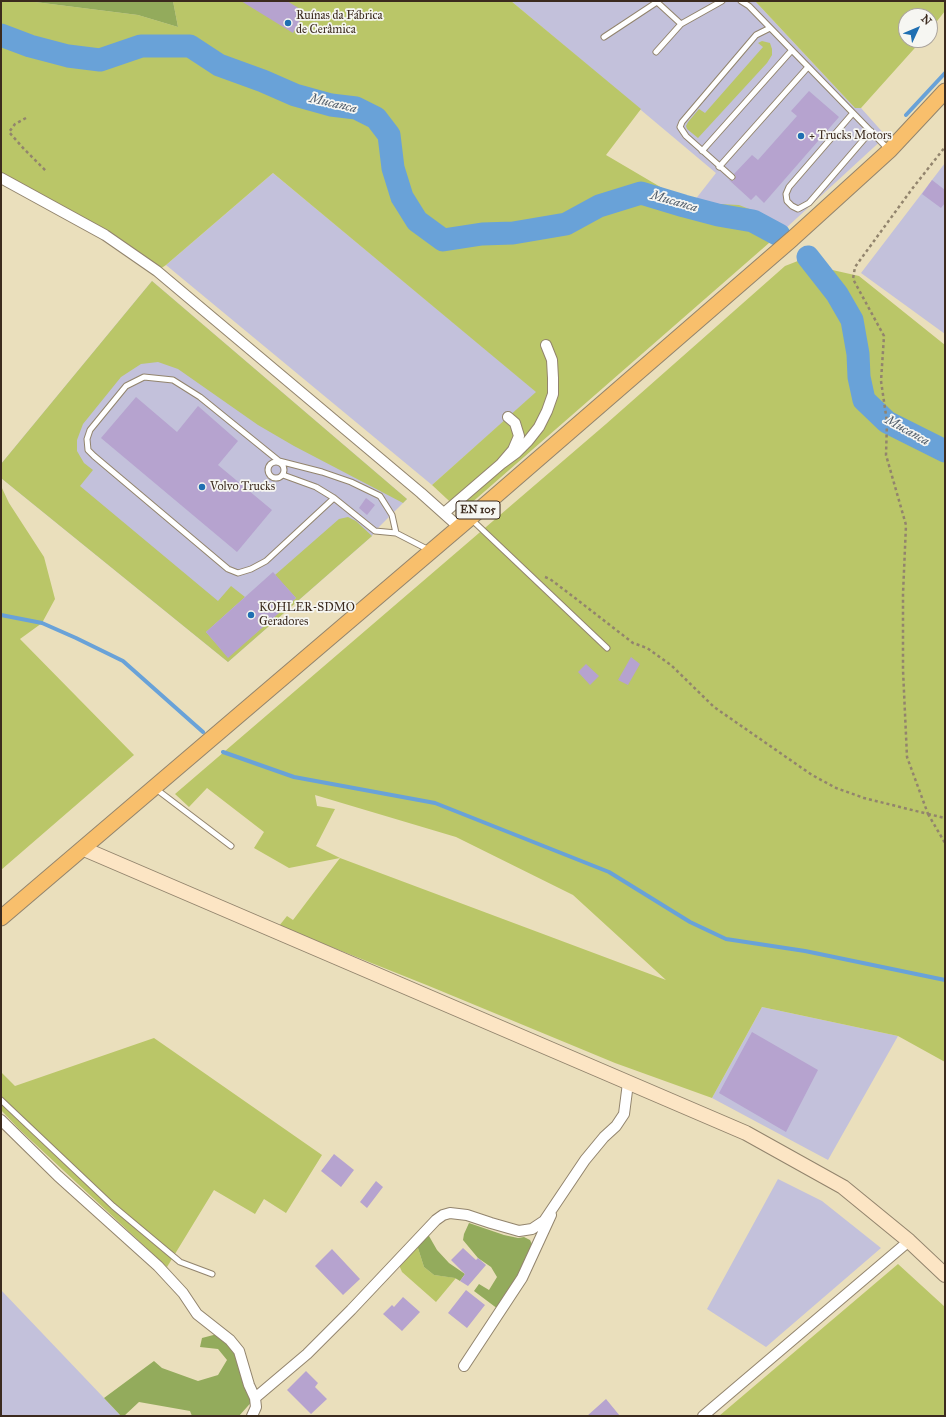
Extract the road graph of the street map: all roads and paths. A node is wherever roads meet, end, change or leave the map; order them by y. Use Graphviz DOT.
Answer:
graph roads {
  1 [pos="722,1"];
  2 [pos="741,1"];
  3 [pos="656,2"];
  4 [pos="681,24"];
  5 [pos="770,28"];
  6 [pos="604,37"];
  7 [pos="792,50"];
  8 [pos="656,52"];
  9 [pos="808,67"];
  10 [pos="945,91"];
  11 [pos="853,113"];
  12 [pos="26,118"];
  13 [pos="871,131"];
  14 [pos="945,147"];
  15 [pos="890,150"];
  16 [pos="702,151"];
  17 [pos="720,167"];
  18 [pos="47,172"];
  19 [pos="732,177"];
  20 [pos="1,178"];
  21 [pos="546,345"];
  22 [pos="508,417"];
  23 [pos="279,461"];
  24 [pos="501,464"];
  25 [pos="283,475"];
  26 [pos="334,498"];
  27 [pos="444,512"];
  28 [pos="464,522"];
  29 [pos="396,533"];
  30 [pos="431,551"];
  31 [pos="543,576"];
  32 [pos="607,648"];
  33 [pos="155,788"];
  34 [pos="928,814"];
  35 [pos="945,818"];
  36 [pos="945,843"];
  37 [pos="231,846"];
  38 [pos="84,849"];
  39 [pos="1,918"];
  40 [pos="628,1082"];
  41 [pos="1,1100"];
  42 [pos="1,1120"];
  43 [pos="555,1205"];
  44 [pos="909,1241"];
  45 [pos="212,1274"];
  46 [pos="945,1274"];
  47 [pos="464,1366"];
  48 [pos="255,1398"];
  49 [pos="252,1416"];
  50 [pos="703,1416"];
  1 -- 4 [label="lane"];
  2 -- 5 [label="lane"];
  3 -- 4 [label="lane"];
  3 -- 6 [label="lane"];
  4 -- 8 [label="lane"];
  5 -- 7 [label="lane"];
  5 -- 16 [label="lane"];
  7 -- 9 [label="lane"];
  7 -- 16 [label="lane"];
  9 -- 11 [label="lane"];
  9 -- 17 [label="lane"];
  10 -- 15 [label="main road, EN 105"];
  11 -- 13 [label="lane"];
  11 -- 13 [label="lane"];
  12 -- 18 [label="path"];
  13 -- 15 [label="lane"];
  14 -- 34 [label="path"];
  15 -- 28 [label="main road, EN 105"];
  16 -- 17 [label="lane"];
  17 -- 19 [label="lane"];
  20 -- 27 [label="street"];
  21 -- 24 [label="street"];
  22 -- 24 [label="street"];
  23 -- 25 [label="lane"];
  23 -- 25 [label="lane"];
  23 -- 26 [label="lane"];
  23 -- 29 [label="lane"];
  24 -- 27 [label="street"];
  25 -- 26 [label="lane"];
  26 -- 29 [label="lane"];
  27 -- 28 [label="street"];
  28 -- 30 [label="main road, EN 105"];
  28 -- 32 [label="lane"];
  29 -- 30 [label="lane"];
  30 -- 33 [label="main road, EN 105"];
  31 -- 34 [label="path"];
  33 -- 37 [label="lane"];
  33 -- 38 [label="main road, EN 105"];
  34 -- 35 [label="path"];
  34 -- 36 [label="path"];
  38 -- 39 [label="main road, EN 105"];
  38 -- 40 [label="street"];
  40 -- 43 [label="street"];
  40 -- 44 [label="street"];
  41 -- 45 [label="lane"];
  42 -- 48 [label="street"];
  43 -- 47 [label="street"];
  43 -- 48 [label="street"];
  44 -- 46 [label="street"];
  44 -- 50 [label="street"];
  48 -- 49 [label="street"];
}
